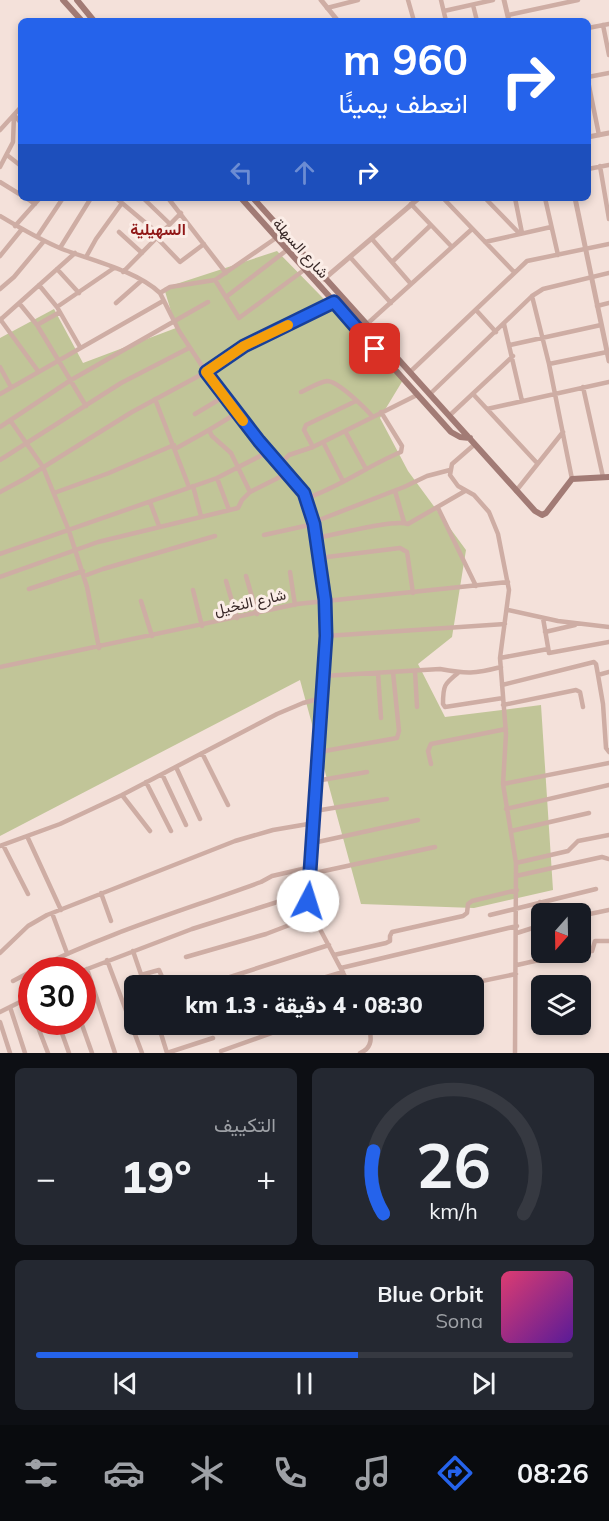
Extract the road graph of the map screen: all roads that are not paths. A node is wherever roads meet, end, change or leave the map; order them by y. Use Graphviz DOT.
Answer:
graph roads {
  1 [pos="63,0"];
  2 [pos="321,0"];
  3 [pos="358,0"];
  4 [pos="408,0"];
  5 [pos="441,0"];
  6 [pos="493,0"];
  7 [pos="504,0"];
  8 [pos="535,0"];
  9 [pos="578,0"];
  10 [pos="566,1"];
  11 [pos="80,2"];
  12 [pos="473,4"];
  13 [pos="327,8"];
  14 [pos="537,9"];
  15 [pos="444,11"];
  16 [pos="79,18"];
  17 [pos="92,18"];
  18 [pos="335,18"];
  19 [pos="413,18"];
  20 [pos="445,18"];
  21 [pos="476,18"];
  22 [pos="508,18"];
  23 [pos="606,24"];
  24 [pos="591,27"];
  25 [pos="609,55"];
  26 [pos="609,73"];
  27 [pos="591,78"];
  28 [pos="591,109"];
  29 [pos="18,110"];
  30 [pos="14,115"];
  31 [pos="18,120"];
  32 [pos="0,130"];
  33 [pos="609,133"];
  34 [pos="598,135"];
  35 [pos="591,137"];
  36 [pos="7,155"];
  37 [pos="18,164"];
  38 [pos="609,165"];
  39 [pos="600,166"];
  40 [pos="0,167"];
  41 [pos="591,168"];
  42 [pos="0,182"];
  43 [pos="606,187"];
  44 [pos="18,193"];
  45 [pos="30,201"];
  46 [pos="38,201"];
  47 [pos="61,201"];
  48 [pos="89,201"];
  49 [pos="120,201"];
  50 [pos="146,201"];
  51 [pos="171,201"];
  52 [pos="244,201"];
  53 [pos="256,201"];
  54 [pos="415,201"];
  55 [pos="446,201"];
  56 [pos="488,201"];
  57 [pos="516,201"];
  58 [pos="546,201"];
  59 [pos="576,201"];
  60 [pos="122,203"];
  61 [pos="35,204"];
  62 [pos="411,204"];
  63 [pos="181,213"];
  64 [pos="0,216"];
  65 [pos="609,216"];
  66 [pos="170,224"];
  67 [pos="431,225"];
  68 [pos="15,226"];
  69 [pos="551,227"];
  70 [pos="472,229"];
  71 [pos="22,230"];
  72 [pos="119,232"];
  73 [pos="521,233"];
  74 [pos="158,236"];
  75 [pos="37,237"];
  76 [pos="276,238"];
  77 [pos="372,239"];
  78 [pos="44,241"];
  79 [pos="485,242"];
  80 [pos="204,244"];
  81 [pos="609,244"];
  82 [pos="452,247"];
  83 [pos="60,248"];
  84 [pos="586,249"];
  85 [pos="287,250"];
  86 [pos="75,253"];
  87 [pos="142,253"];
  88 [pos="558,255"];
  89 [pos="0,256"];
  90 [pos="86,256"];
  91 [pos="350,257"];
  92 [pos="392,262"];
  93 [pos="114,268"];
  94 [pos="57,269"];
  95 [pos="304,270"];
  96 [pos="123,272"];
  97 [pos="514,272"];
  98 [pos="226,273"];
  99 [pos="609,273"];
  100 [pos="591,276"];
  101 [pos="324,279"];
  102 [pos="215,280"];
  103 [pos="141,281"];
  104 [pos="411,284"];
  105 [pos="39,285"];
  106 [pos="0,289"];
  107 [pos="79,293"];
  108 [pos="160,293"];
  109 [pos="532,296"];
  110 [pos="226,297"];
  111 [pos="164,301"];
  112 [pos="208,302"];
  113 [pos="334,302"];
  114 [pos="19,303"];
  115 [pos="116,303"];
  116 [pos="391,303"];
  117 [pos="609,303"];
  118 [pos="597,306"];
  119 [pos="58,310"];
  120 [pos="476,310"];
  121 [pos="0,319"];
  122 [pos="174,322"];
  123 [pos="367,324"];
  124 [pos="504,324"];
  125 [pos="602,325"];
  126 [pos="38,326"];
  127 [pos="496,332"];
  128 [pos="542,338"];
  129 [pos="510,345"];
  130 [pos="80,347"];
  131 [pos="189,348"];
  132 [pos="607,352"];
  133 [pos="513,356"];
  134 [pos="58,361"];
  135 [pos="609,361"];
  136 [pos="549,364"];
  137 [pos="0,367"];
  138 [pos="38,371"];
  139 [pos="206,372"];
  140 [pos="410,372"];
  141 [pos="71,380"];
  142 [pos="609,382"];
  143 [pos="10,387"];
  144 [pos="582,387"];
  145 [pos="301,393"];
  146 [pos="554,393"];
  147 [pos="0,394"];
  148 [pos="430,394"];
  149 [pos="473,394"];
  150 [pos="417,395"];
  151 [pos="225,396"];
  152 [pos="155,399"];
  153 [pos="356,401"];
  154 [pos="522,401"];
  155 [pos="86,406"];
  156 [pos="487,409"];
  157 [pos="381,412"];
  158 [pos="237,413"];
  159 [pos="195,414"];
  160 [pos="449,416"];
  161 [pos="372,417"];
  162 [pos="0,418"];
  163 [pos="10,420"];
  164 [pos="2,426"];
  165 [pos="209,430"];
  166 [pos="345,431"];
  167 [pos="564,432"];
  168 [pos="470,438"];
  169 [pos="323,442"];
  170 [pos="25,444"];
  171 [pos="475,444"];
  172 [pos="174,447"];
  173 [pos="314,447"];
  174 [pos="268,452"];
  175 [pos="0,460"];
  176 [pos="537,463"];
  177 [pos="280,464"];
  178 [pos="43,467"];
  179 [pos="238,467"];
  180 [pos="366,469"];
  181 [pos="450,470"];
  182 [pos="288,473"];
  183 [pos="606,477"];
  184 [pos="217,478"];
  185 [pos="572,479"];
  186 [pos="343,481"];
  187 [pos="191,487"];
  188 [pos="516,490"];
  189 [pos="395,491"];
  190 [pos="465,491"];
  191 [pos="0,492"];
  192 [pos="250,492"];
  193 [pos="54,493"];
  194 [pos="307,498"];
  195 [pos="150,502"];
  196 [pos="438,508"];
  197 [pos="228,510"];
  198 [pos="201,516"];
  199 [pos="404,522"];
  200 [pos="314,523"];
  201 [pos="159,526"];
  202 [pos="69,531"];
  203 [pos="264,535"];
  204 [pos="215,536"];
  205 [pos="316,538"];
  206 [pos="75,550"];
  207 [pos="0,554"];
  208 [pos="319,558"];
  209 [pos="290,572"];
  210 [pos="83,574"];
  211 [pos="246,576"];
  212 [pos="0,577"];
  213 [pos="226,581"];
  214 [pos="508,582"];
  215 [pos="476,586"];
  216 [pos="29,589"];
  217 [pos="193,590"];
  218 [pos="413,593"];
  219 [pos="325,600"];
  220 [pos="141,601"];
  221 [pos="295,604"];
  222 [pos="508,610"];
  223 [pos="257,614"];
  224 [pos="237,618"];
  225 [pos="543,618"];
  226 [pos="505,624"];
  227 [pos="578,624"];
  228 [pos="202,626"];
  229 [pos="609,627"];
  230 [pos="546,632"];
  231 [pos="152,636"];
  232 [pos="326,636"];
  233 [pos="609,642"];
  234 [pos="99,648"];
  235 [pos="548,649"];
  236 [pos="501,658"];
  237 [pos="0,667"];
  238 [pos="501,667"];
  239 [pos="415,671"];
  240 [pos="393,672"];
  241 [pos="609,672"];
  242 [pos="378,673"];
  243 [pos="458,673"];
  244 [pos="598,675"];
  245 [pos="323,676"];
  246 [pos="502,686"];
  247 [pos="322,698"];
  248 [pos="502,698"];
  249 [pos="503,705"];
  250 [pos="417,706"];
  251 [pos="583,707"];
  252 [pos="381,718"];
  253 [pos="506,729"];
  254 [pos="608,736"];
  255 [pos="319,752"];
  256 [pos="609,752"];
  257 [pos="202,753"];
  258 [pos="609,763"];
  259 [pos="432,764"];
  260 [pos="176,766"];
  261 [pos="367,772"];
  262 [pos="162,774"];
  263 [pos="316,781"];
  264 [pos="146,782"];
  265 [pos="502,784"];
  266 [pos="609,785"];
  267 [pos="122,795"];
  268 [pos="387,800"];
  269 [pos="228,806"];
  270 [pos="506,809"];
  271 [pos="315,811"];
  272 [pos="590,813"];
  273 [pos="201,819"];
  274 [pos="418,820"];
  275 [pos="314,823"];
  276 [pos="186,825"];
  277 [pos="150,831"];
  278 [pos="171,831"];
  279 [pos="511,831"];
  280 [pos="609,835"];
  281 [pos="27,836"];
  282 [pos="313,843"];
  283 [pos="1,846"];
  284 [pos="435,847"];
  285 [pos="609,859"];
  286 [pos="516,863"];
  287 [pos="311,867"];
  288 [pos="310,874"];
  289 [pos="516,876"];
  290 [pos="596,889"];
  291 [pos="517,890"];
  292 [pos="309,892"];
  293 [pos="101,893"];
  294 [pos="28,894"];
  295 [pos="540,902"];
  296 [pos="516,908"];
  297 [pos="61,910"];
  298 [pos="609,910"];
  299 [pos="52,913"];
  300 [pos="591,914"];
  301 [pos="490,915"];
  302 [pos="313,916"];
  303 [pos="111,921"];
  304 [pos="517,926"];
  305 [pos="531,929"];
  306 [pos="517,933"];
  307 [pos="609,941"];
  308 [pos="329,945"];
  309 [pos="133,951"];
  310 [pos="591,951"];
  311 [pos="0,953"];
  312 [pos="67,953"];
  313 [pos="334,955"];
  314 [pos="59,957"];
  315 [pos="186,957"];
  316 [pos="107,960"];
  317 [pos="531,962"];
  318 [pos="96,965"];
  319 [pos="517,965"];
  320 [pos="342,970"];
  321 [pos="516,974"];
  322 [pos="141,975"];
  323 [pos="161,975"];
  324 [pos="236,975"];
  325 [pos="328,975"];
  326 [pos="344,975"];
  327 [pos="18,978"];
  328 [pos="13,981"];
  329 [pos="484,981"];
  330 [pos="96,1000"];
  331 [pos="18,1004"];
  332 [pos="10,1008"];
  333 [pos="0,1012"];
  334 [pos="0,1022"];
  335 [pos="41,1035"];
  336 [pos="63,1035"];
  337 [pos="86,1035"];
  338 [pos="162,1035"];
  339 [pos="266,1035"];
  340 [pos="371,1035"];
  341 [pos="213,1038"];
  342 [pos="221,1051"];
  343 [pos="10,1053"];
  344 [pos="25,1053"];
  345 [pos="48,1053"];
  346 [pos="69,1053"];
  347 [pos="92,1053"];
  348 [pos="115,1053"];
  349 [pos="142,1053"];
  350 [pos="167,1053"];
  351 [pos="360,1053"];
  352 [pos="515,1053"];
  1 -- 16 [label="main road"];
  2 -- 13 [label="street"];
  3 -- 13 [label="street"];
  4 -- 19 [label="street"];
  5 -- 15 [label="street"];
  6 -- 12 [label="street"];
  7 -- 22 [label="street"];
  8 -- 14 [label="street"];
  9 -- 10 [label="street"];
  10 -- 14 [label="street"];
  11 -- 17 [label="main road"];
  12 -- 15 [label="street"];
  12 -- 21 [label="street"];
  13 -- 18 [label="street"];
  14 -- 22 [label="street"];
  15 -- 20 [label="street"];
  23 -- 24 [label="street"];
  23 -- 25 [label="street"];
  26 -- 27 [label="street"];
  28 -- 34 [label="street"];
  29 -- 30 [label="street"];
  30 -- 31 [label="street"];
  30 -- 32 [label="street"];
  30 -- 36 [label="street"];
  33 -- 34 [label="street"];
  34 -- 35 [label="street"];
  36 -- 37 [label="street"];
  36 -- 40 [label="street"];
  38 -- 39 [label="street"];
  39 -- 41 [label="street"];
  39 -- 43 [label="street"];
  42 -- 44 [label="street"];
  43 -- 65 [label="street"];
  45 -- 61 [label="street"];
  46 -- 61 [label="street"];
  47 -- 75 [label="street"];
  48 -- 83 [label="street"];
  49 -- 60 [label="street"];
  50 -- 66 [label="street"];
  51 -- 63 [label="street"];
  52 -- 76 [label="main road, شارع السهلة"];
  53 -- 101 [label="main road, شارع السهلة"];
  54 -- 62 [label="street"];
  55 -- 70 [label="street"];
  56 -- 73 [label="street"];
  57 -- 73 [label="street"];
  58 -- 69 [label="street"];
  59 -- 84 [label="street"];
  60 -- 74 [label="street"];
  60 -- 90 [label="street"];
  61 -- 68 [label="street"];
  62 -- 67 [label="street"];
  62 -- 77 [label="street"];
  63 -- 66 [label="street"];
  63 -- 80 [label="street"];
  64 -- 68 [label="street"];
  66 -- 74 [label="street"];
  67 -- 82 [label="street"];
  67 -- 92 [label="street"];
  68 -- 71 [label="street"];
  69 -- 73 [label="street"];
  69 -- 88 [label="street"];
  70 -- 79 [label="street"];
  70 -- 82 [label="street"];
  71 -- 75 [label="street"];
  71 -- 89 [label="street"];
  72 -- 87 [label="street"];
  73 -- 79 [label="street"];
  74 -- 80 [label="street"];
  74 -- 87 [label="street"];
  75 -- 78 [label="street"];
  76 -- 85 [label="main road, شارع السهلة"];
  76 -- 98 [label="street"];
  77 -- 91 [label="street"];
  77 -- 92 [label="street"];
  78 -- 83 [label="street"];
  78 -- 106 [label="street"];
  79 -- 97 [label="street"];
  80 -- 98 [label="street"];
  81 -- 84 [label="street"];
  82 -- 104 [label="street"];
  83 -- 86 [label="street"];
  84 -- 88 [label="street"];
  84 -- 100 [label="street"];
  85 -- 95 [label="main road, شارع السهلة"];
  85 -- 110 [label="street"];
  86 -- 90 [label="street"];
  86 -- 94 [label="street"];
  87 -- 96 [label="street"];
  88 -- 97 [label="street"];
  90 -- 93 [label="street"];
  91 -- 101 [label="street"];
  91 -- 116 [label="street"];
  92 -- 104 [label="street"];
  93 -- 96 [label="street"];
  93 -- 107 [label="street"];
  94 -- 105 [label="street"];
  94 -- 107 [label="street"];
  95 -- 110 [label="street"];
  95 -- 113 [label="main road, شارع السهلة"];
  96 -- 103 [label="street"];
  97 -- 120 [label="street"];
  98 -- 102 [label="street"];
  99 -- 100 [label="street"];
  100 -- 109 [label="street"];
  100 -- 118 [label="street"];
  101 -- 123 [label="main road, شارع السهلة"];
  102 -- 108 [label="street"];
  102 -- 110 [label="street"];
  103 -- 108 [label="street"];
  103 -- 115 [label="street"];
  104 -- 116 [label="street"];
  105 -- 114 [label="street"];
  105 -- 119 [label="street"];
  107 -- 119 [label="street"];
  108 -- 111 [label="street"];
  109 -- 124 [label="street"];
  109 -- 128 [label="street"];
  111 -- 122 [label="street"];
  111 -- 130 [label="street"];
  112 -- 122 [label="street"];
  113 -- 139 [label="street"];
  113 -- 150 [label="main road, شارع السهلة"];
  114 -- 121 [label="street"];
  114 -- 126 [label="street"];
  116 -- 123 [label="street"];
  117 -- 118 [label="street"];
  118 -- 125 [label="street"];
  119 -- 126 [label="street"];
  119 -- 130 [label="street"];
  120 -- 127 [label="street"];
  120 -- 140 [label="street"];
  121 -- 138 [label="street"];
  122 -- 131 [label="street"];
  122 -- 141 [label="street"];
  123 -- 140 [label="main road, شارع السهلة"];
  124 -- 127 [label="street"];
  124 -- 129 [label="street"];
  125 -- 128 [label="street"];
  125 -- 132 [label="street"];
  126 -- 134 [label="street"];
  127 -- 148 [label="street"];
  128 -- 129 [label="street"];
  128 -- 136 [label="street"];
  129 -- 133 [label="street"];
  130 -- 134 [label="street"];
  131 -- 139 [label="street"];
  131 -- 155 [label="street"];
  132 -- 135 [label="street"];
  132 -- 136 [label="street"];
  133 -- 149 [label="street"];
  133 -- 154 [label="street"];
  134 -- 138 [label="street"];
  134 -- 141 [label="street"];
  136 -- 146 [label="street"];
  137 -- 143 [label="street"];
  138 -- 143 [label="street"];
  139 -- 151 [label="street"];
  139 -- 152 [label="street"];
  140 -- 148 [label="main road, شارع السهلة"];
  141 -- 155 [label="street"];
  141 -- 163 [label="street"];
  142 -- 144 [label="street"];
  143 -- 147 [label="street"];
  144 -- 146 [label="street"];
  144 -- 183 [label="street"];
  145 -- 153 [label="street"];
  146 -- 154 [label="street"];
  146 -- 167 [label="street"];
  148 -- 160 [label="main road, شارع السهلة"];
  149 -- 156 [label="street"];
  149 -- 160 [label="street"];
  150 -- 157 [label="street"];
  150 -- 168 [label="main road, شارع السهلة"];
  151 -- 158 [label="street"];
  151 -- 159 [label="street"];
  152 -- 172 [label="street"];
  152 -- 178 [label="street"];
  153 -- 161 [label="street"];
  153 -- 173 [label="street"];
  154 -- 156 [label="street"];
  155 -- 170 [label="street"];
  156 -- 176 [label="street"];
  157 -- 161 [label="street"];
  157 -- 180 [label="street"];
  158 -- 165 [label="street"];
  158 -- 174 [label="street"];
  160 -- 168 [label="main road, شارع السهلة"];
  161 -- 166 [label="street"];
  162 -- 164 [label="street"];
  163 -- 164 [label="street"];
  163 -- 170 [label="street"];
  165 -- 172 [label="street"];
  165 -- 179 [label="street"];
  166 -- 169 [label="street"];
  166 -- 180 [label="street"];
  167 -- 176 [label="street"];
  167 -- 185 [label="street"];
  168 -- 171 [label="main road, شارع السهلة"];
  169 -- 173 [label="street"];
  169 -- 186 [label="street"];
  170 -- 175 [label="street"];
  170 -- 178 [label="street"];
  171 -- 181 [label="street"];
  171 -- 188 [label="main road, شارع السهلة"];
  172 -- 187 [label="street"];
  172 -- 193 [label="street"];
  173 -- 177 [label="street"];
  174 -- 177 [label="street"];
  174 -- 179 [label="street"];
  176 -- 188 [label="street"];
  177 -- 182 [label="street"];
  178 -- 191 [label="street"];
  178 -- 193 [label="street"];
  179 -- 184 [label="street"];
  179 -- 192 [label="street"];
  180 -- 186 [label="street"];
  181 -- 189 [label="street"];
  181 -- 190 [label="street"];
  182 -- 192 [label="street"];
  182 -- 194 [label="street"];
  183 -- 185 [label="main road"];
  184 -- 187 [label="street"];
  184 -- 197 [label="street"];
  185 -- 188 [label="main road, شارع السهلة"];
  186 -- 194 [label="street"];
  187 -- 195 [label="street"];
  187 -- 198 [label="street"];
  189 -- 199 [label="street"];
  189 -- 200 [label="street"];
  190 -- 196 [label="street"];
  190 -- 214 [label="street"];
  192 -- 197 [label="street"];
  193 -- 202 [label="street"];
  194 -- 200 [label="street"];
  195 -- 201 [label="street"];
  195 -- 202 [label="street"];
  196 -- 199 [label="street"];
  196 -- 215 [label="street"];
  197 -- 198 [label="street"];
  198 -- 201 [label="street"];
  199 -- 205 [label="street"];
  200 -- 203 [label="street"];
  200 -- 205 [label="street"];
  201 -- 206 [label="street"];
  202 -- 206 [label="street"];
  202 -- 207 [label="street"];
  204 -- 210 [label="street"];
  205 -- 208 [label="street"];
  206 -- 210 [label="street"];
  206 -- 212 [label="street"];
  208 -- 218 [label="street"];
  208 -- 219 [label="street"];
  209 -- 221 [label="street"];
  210 -- 216 [label="street"];
  210 -- 234 [label="street"];
  211 -- 223 [label="street"];
  213 -- 224 [label="street"];
  214 -- 215 [label="street, شارع النخيل"];
  214 -- 222 [label="street"];
  215 -- 218 [label="street, شارع النخيل"];
  217 -- 228 [label="street"];
  218 -- 219 [label="street, شارع النخيل"];
  219 -- 221 [label="street, شارع النخيل"];
  219 -- 232 [label="street"];
  220 -- 231 [label="street"];
  221 -- 223 [label="street, شارع النخيل"];
  222 -- 225 [label="street"];
  222 -- 226 [label="street"];
  223 -- 224 [label="street, شارع النخيل"];
  224 -- 228 [label="street, شارع النخيل"];
  225 -- 227 [label="street"];
  225 -- 230 [label="street"];
  226 -- 232 [label="street"];
  226 -- 236 [label="street"];
  227 -- 229 [label="street"];
  227 -- 230 [label="street"];
  228 -- 231 [label="street, شارع النخيل"];
  230 -- 235 [label="street"];
  231 -- 234 [label="street, شارع النخيل"];
  232 -- 245 [label="street"];
  233 -- 235 [label="street"];
  234 -- 237 [label="street, شارع النخيل"];
  235 -- 236 [label="street"];
  236 -- 238 [label="street"];
  238 -- 243 [label="street"];
  238 -- 246 [label="street"];
  239 -- 240 [label="street"];
  239 -- 243 [label="street"];
  239 -- 250 [label="street"];
  240 -- 242 [label="street"];
  240 -- 255 [label="street"];
  241 -- 244 [label="street"];
  242 -- 245 [label="street"];
  242 -- 252 [label="street"];
  243 -- 248 [label="street"];
  244 -- 246 [label="street"];
  244 -- 254 [label="street"];
  245 -- 247 [label="street"];
  246 -- 248 [label="street"];
  247 -- 255 [label="street"];
  247 -- 257 [label="street"];
  248 -- 249 [label="street"];
  249 -- 251 [label="street"];
  249 -- 253 [label="street"];
  253 -- 259 [label="street"];
  253 -- 265 [label="street"];
  254 -- 256 [label="street"];
  255 -- 263 [label="street"];
  257 -- 260 [label="street"];
  257 -- 269 [label="street"];
  258 -- 265 [label="street"];
  260 -- 262 [label="street"];
  260 -- 273 [label="street"];
  261 -- 263 [label="street"];
  262 -- 264 [label="street"];
  262 -- 276 [label="street"];
  263 -- 271 [label="street"];
  264 -- 267 [label="street"];
  264 -- 278 [label="street"];
  265 -- 270 [label="street"];
  266 -- 270 [label="street"];
  267 -- 277 [label="street"];
  267 -- 281 [label="street"];
  268 -- 271 [label="street"];
  270 -- 279 [label="street"];
  271 -- 275 [label="street"];
  272 -- 279 [label="street"];
  274 -- 282 [label="street"];
  275 -- 282 [label="street"];
  275 -- 293 [label="street"];
  279 -- 286 [label="street"];
  280 -- 286 [label="street"];
  281 -- 283 [label="street"];
  281 -- 297 [label="street"];
  282 -- 287 [label="street"];
  283 -- 294 [label="street"];
  284 -- 288 [label="street"];
  285 -- 289 [label="street"];
  286 -- 289 [label="street"];
  287 -- 288 [label="street"];
  287 -- 312 [label="street"];
  288 -- 292 [label="street"];
  289 -- 291 [label="street"];
  290 -- 295 [label="street"];
  291 -- 296 [label="street"];
  291 -- 313 [label="street"];
  292 -- 302 [label="street"];
  292 -- 309 [label="street"];
  293 -- 297 [label="street"];
  293 -- 303 [label="street"];
  295 -- 296 [label="street"];
  296 -- 301 [label="street"];
  296 -- 304 [label="street"];
  297 -- 299 [label="street"];
  298 -- 300 [label="street"];
  299 -- 311 [label="street"];
  299 -- 312 [label="street"];
  302 -- 308 [label="street"];
  302 -- 315 [label="street"];
  304 -- 306 [label="street"];
  304 -- 320 [label="street"];
  305 -- 306 [label="street"];
  306 -- 319 [label="street"];
  307 -- 310 [label="street"];
  308 -- 313 [label="street"];
  308 -- 324 [label="street"];
  309 -- 316 [label="street"];
  309 -- 322 [label="street"];
  312 -- 314 [label="street"];
  313 -- 320 [label="street"];
  316 -- 318 [label="street"];
  316 -- 349 [label="street"];
  317 -- 319 [label="street"];
  319 -- 321 [label="street"];
  320 -- 325 [label="street"];
  320 -- 326 [label="street"];
  321 -- 329 [label="street"];
  321 -- 352 [label="street"];
  322 -- 323 [label="street"];
  327 -- 328 [label="street"];
  330 -- 348 [label="street"];
  331 -- 332 [label="street"];
  332 -- 333 [label="street"];
  332 -- 344 [label="street"];
  334 -- 343 [label="street"];
  335 -- 345 [label="street"];
  336 -- 346 [label="street"];
  337 -- 347 [label="street"];
  338 -- 350 [label="street"];
  339 -- 342 [label="street"];
  340 -- 351 [label="street"];
  341 -- 350 [label="street"];
}
